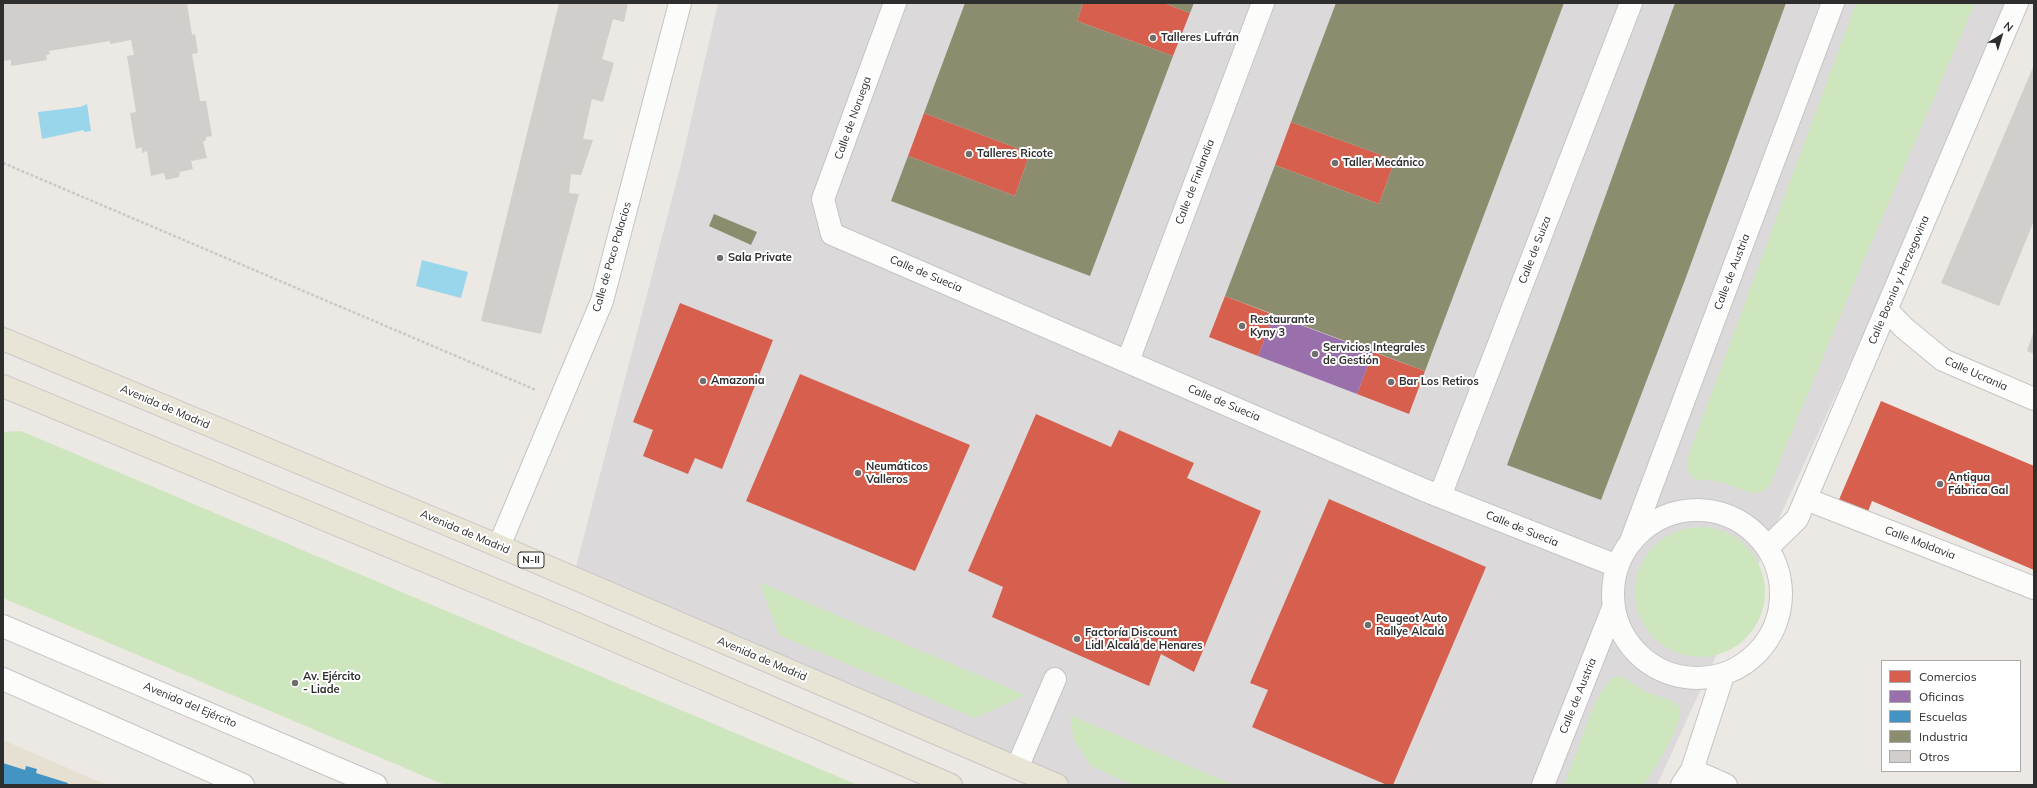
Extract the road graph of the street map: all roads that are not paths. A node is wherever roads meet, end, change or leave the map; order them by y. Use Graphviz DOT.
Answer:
graph roads {
  1 [pos="680,3"];
  2 [pos="895,3"];
  3 [pos="1263,3"];
  4 [pos="1631,3"];
  5 [pos="1833,3"];
  6 [pos="2017,3"];
  7 [pos="832,234"];
  8 [pos="1887,310"];
  9 [pos="3,339"];
  10 [pos="1128,361"];
  11 [pos="3,386"];
  12 [pos="2034,399"];
  13 [pos="1440,496"];
  14 [pos="1806,498"];
  15 [pos="1631,541"];
  16 [pos="499,546"];
  17 [pos="1768,547"];
  18 [pos="1617,566"];
  19 [pos="2034,588"];
  20 [pos="1613,608"];
  21 [pos="3,626"];
  22 [pos="1723,676"];
  23 [pos="3,679"];
  24 [pos="1056,679"];
  25 [pos="1017,768"];
  26 [pos="1687,778"];
  27 [pos="243,785"];
  28 [pos="376,785"];
  29 [pos="951,785"];
  30 [pos="1057,785"];
  31 [pos="1543,785"];
  32 [pos="1726,785"];
  1 -- 16 [label="street, Calle de Paco Palacios"];
  2 -- 7 [label="street, Calle de Noruega"];
  3 -- 10 [label="street, Calle de Finlandia"];
  4 -- 13 [label="street, Calle de Suiza"];
  5 -- 15 [label="street, Calle de Austria"];
  6 -- 8 [label="street, Calle Bosnia y Herzegovina"];
  7 -- 10 [label="street, Calle de Suecia"];
  8 -- 12 [label="street, Calle Ucrania"];
  8 -- 14 [label="street, Calle Bosnia y Herzegovina"];
  9 -- 16 [label="main road, Avenida de Madrid / N-II"];
  10 -- 13 [label="street, Calle de Suecia"];
  11 -- 29 [label="main road"];
  13 -- 18 [label="street, Calle de Suecia"];
  14 -- 17 [label="street, Calle Bosnia y Herzegovina"];
  14 -- 19 [label="street, Calle Moldavia"];
  15 -- 17 [label="street"];
  15 -- 18 [label="street"];
  16 -- 25 [label="main road, Avenida de Madrid / N-II"];
  17 -- 22 [label="street"];
  18 -- 20 [label="street"];
  20 -- 22 [label="street"];
  20 -- 31 [label="street, Calle de Austria"];
  21 -- 28 [label="street, Avenida del Ejército"];
  22 -- 26 [label="street"];
  23 -- 27 [label="street"];
  24 -- 25 [label="street"];
  25 -- 30 [label="main road, Avenida de Madrid / N-II"];
  26 -- 32 [label="street"];
}
